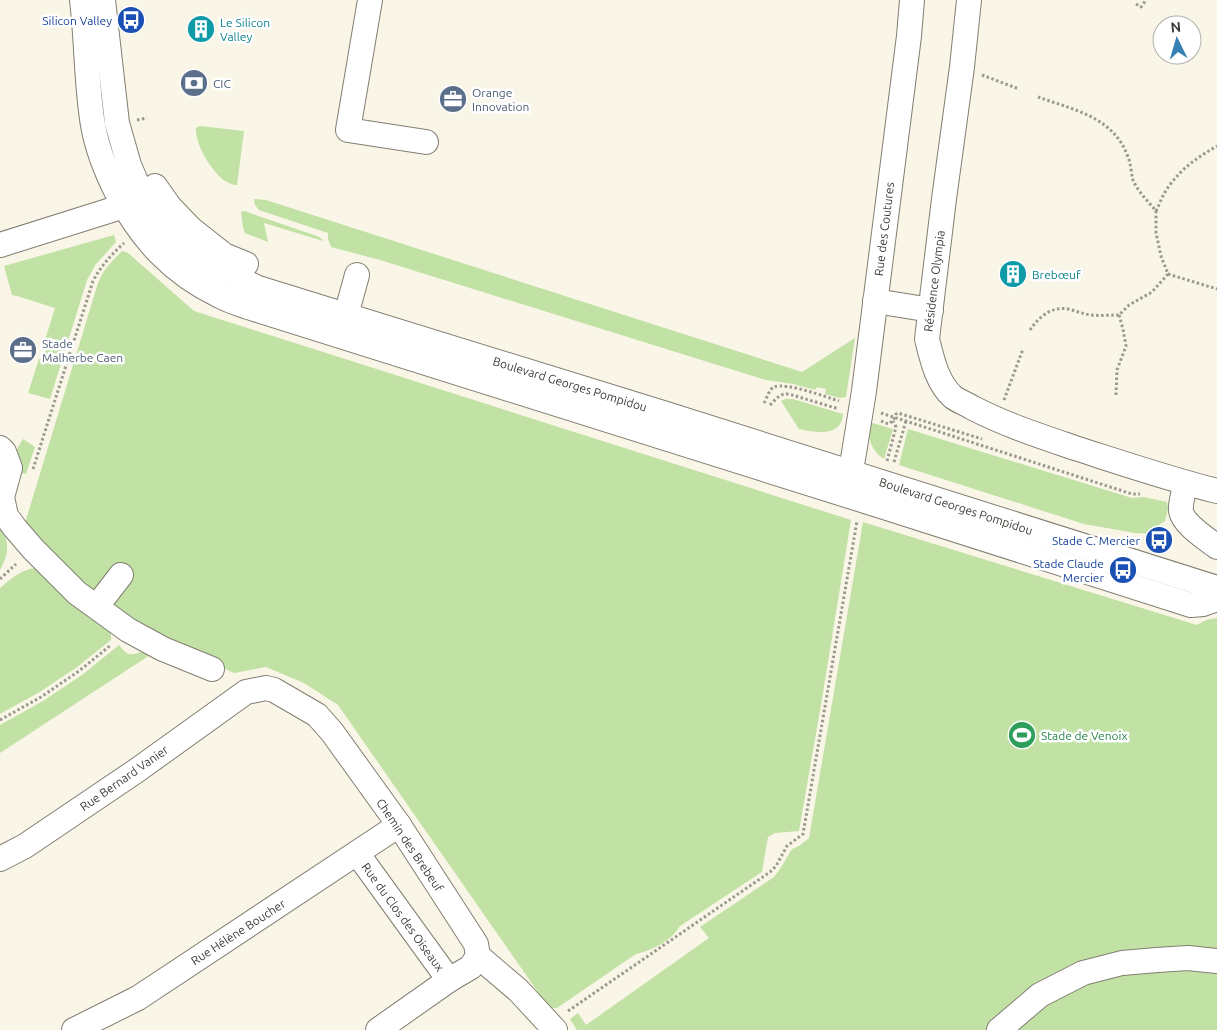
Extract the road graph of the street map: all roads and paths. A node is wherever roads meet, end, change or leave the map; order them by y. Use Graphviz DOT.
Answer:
graph roads {
  1 [pos="82,0"];
  2 [pos="103,0"];
  3 [pos="119,0"];
  4 [pos="370,0"];
  5 [pos="912,0"];
  6 [pos="968,0"];
  7 [pos="1146,0"];
  8 [pos="1136,4"];
  9 [pos="962,67"];
  10 [pos="1019,89"];
  11 [pos="1038,97"];
  12 [pos="426,142"];
  13 [pos="1217,146"];
  14 [pos="141,197"];
  15 [pos="1156,211"];
  16 [pos="139,229"];
  17 [pos="0,244"];
  18 [pos="1168,274"];
  19 [pos="357,275"];
  20 [pos="1217,289"];
  21 [pos="875,301"];
  22 [pos="348,307"];
  23 [pos="931,310"];
  24 [pos="1119,315"];
  25 [pos="1030,330"];
  26 [pos="1023,349"];
  27 [pos="1116,396"];
  28 [pos="841,402"];
  29 [pos="764,403"];
  30 [pos="770,405"];
  31 [pos="874,410"];
  32 [pos="847,412"];
  33 [pos="996,420"];
  34 [pos="893,421"];
  35 [pos="906,421"];
  36 [pos="0,448"];
  37 [pos="887,461"];
  38 [pos="894,462"];
  39 [pos="849,475"];
  40 [pos="31,477"];
  41 [pos="1186,483"];
  42 [pos="1217,491"];
  43 [pos="1144,494"];
  44 [pos="1,496"];
  45 [pos="859,515"];
  46 [pos="1217,547"];
  47 [pos="1217,573"];
  48 [pos="121,575"];
  49 [pos="1217,588"];
  50 [pos="1217,599"];
  51 [pos="97,606"];
  52 [pos="128,630"];
  53 [pos="212,669"];
  54 [pos="246,692"];
  55 [pos="0,720"];
  56 [pos="398,825"];
  57 [pos="357,853"];
  58 [pos="0,859"];
  59 [pos="478,956"];
  60 [pos="1217,961"];
  61 [pos="448,980"];
  62 [pos="552,1027"];
  63 [pos="74,1030"];
  64 [pos="378,1030"];
  65 [pos="999,1030"];
  1 -- 14 [label="street"];
  2 -- 14 [label="street, Boulevard Georges Pompidou"];
  3 -- 14 [label="street, Boulevard Georges Pompidou"];
  4 -- 12 [label="street"];
  5 -- 21 [label="street, Rue des Coutures"];
  6 -- 9 [label="street, Résidence Olympia"];
  7 -- 8 [label="path"];
  9 -- 10 [label="path"];
  9 -- 23 [label="street, Résidence Olympia"];
  11 -- 15 [label="path"];
  13 -- 15 [label="path"];
  14 -- 16 [label="street"];
  14 -- 17 [label="street"];
  14 -- 22 [label="street, Boulevard Georges Pompidou"];
  15 -- 18 [label="path"];
  16 -- 39 [label="street"];
  16 -- 40 [label="path"];
  18 -- 20 [label="path"];
  18 -- 24 [label="path"];
  19 -- 22 [label="street"];
  21 -- 23 [label="street"];
  21 -- 39 [label="street, Rue des Coutures"];
  22 -- 39 [label="street, Boulevard Georges Pompidou"];
  23 -- 33 [label="street, Résidence Olympia"];
  24 -- 25 [label="path"];
  24 -- 27 [label="path"];
  26 -- 33 [label="path"];
  28 -- 29 [label="path"];
  30 -- 32 [label="path"];
  31 -- 35 [label="path"];
  33 -- 41 [label="street, Résidence Olympia"];
  34 -- 37 [label="path"];
  35 -- 38 [label="path"];
  35 -- 43 [label="path"];
  36 -- 44 [label="street"];
  39 -- 47 [label="street, Boulevard Georges Pompidou"];
  39 -- 49 [label="street, Boulevard Georges Pompidou"];
  39 -- 50 [label="street"];
  41 -- 42 [label="street, Résidence Olympia"];
  41 -- 46 [label="street"];
  44 -- 51 [label="street"];
  45 -- 62 [label="path"];
  48 -- 51 [label="street"];
  51 -- 52 [label="street"];
  52 -- 53 [label="street"];
  52 -- 55 [label="path"];
  54 -- 56 [label="street, Chemin des Brebeuf"];
  54 -- 58 [label="street, Rue Bernard Vanier"];
  56 -- 57 [label="street, Rue Hélène Boucher"];
  56 -- 59 [label="street, Chemin des Brebeuf"];
  57 -- 61 [label="street, Rue du Clos des Oiseaux"];
  57 -- 63 [label="street, Rue Hélène Boucher"];
  59 -- 61 [label="street, Rue du Clos des Oiseaux"];
  59 -- 62 [label="street"];
  60 -- 65 [label="street"];
  61 -- 64 [label="street, Rue du Clos des Oiseaux"];
}
